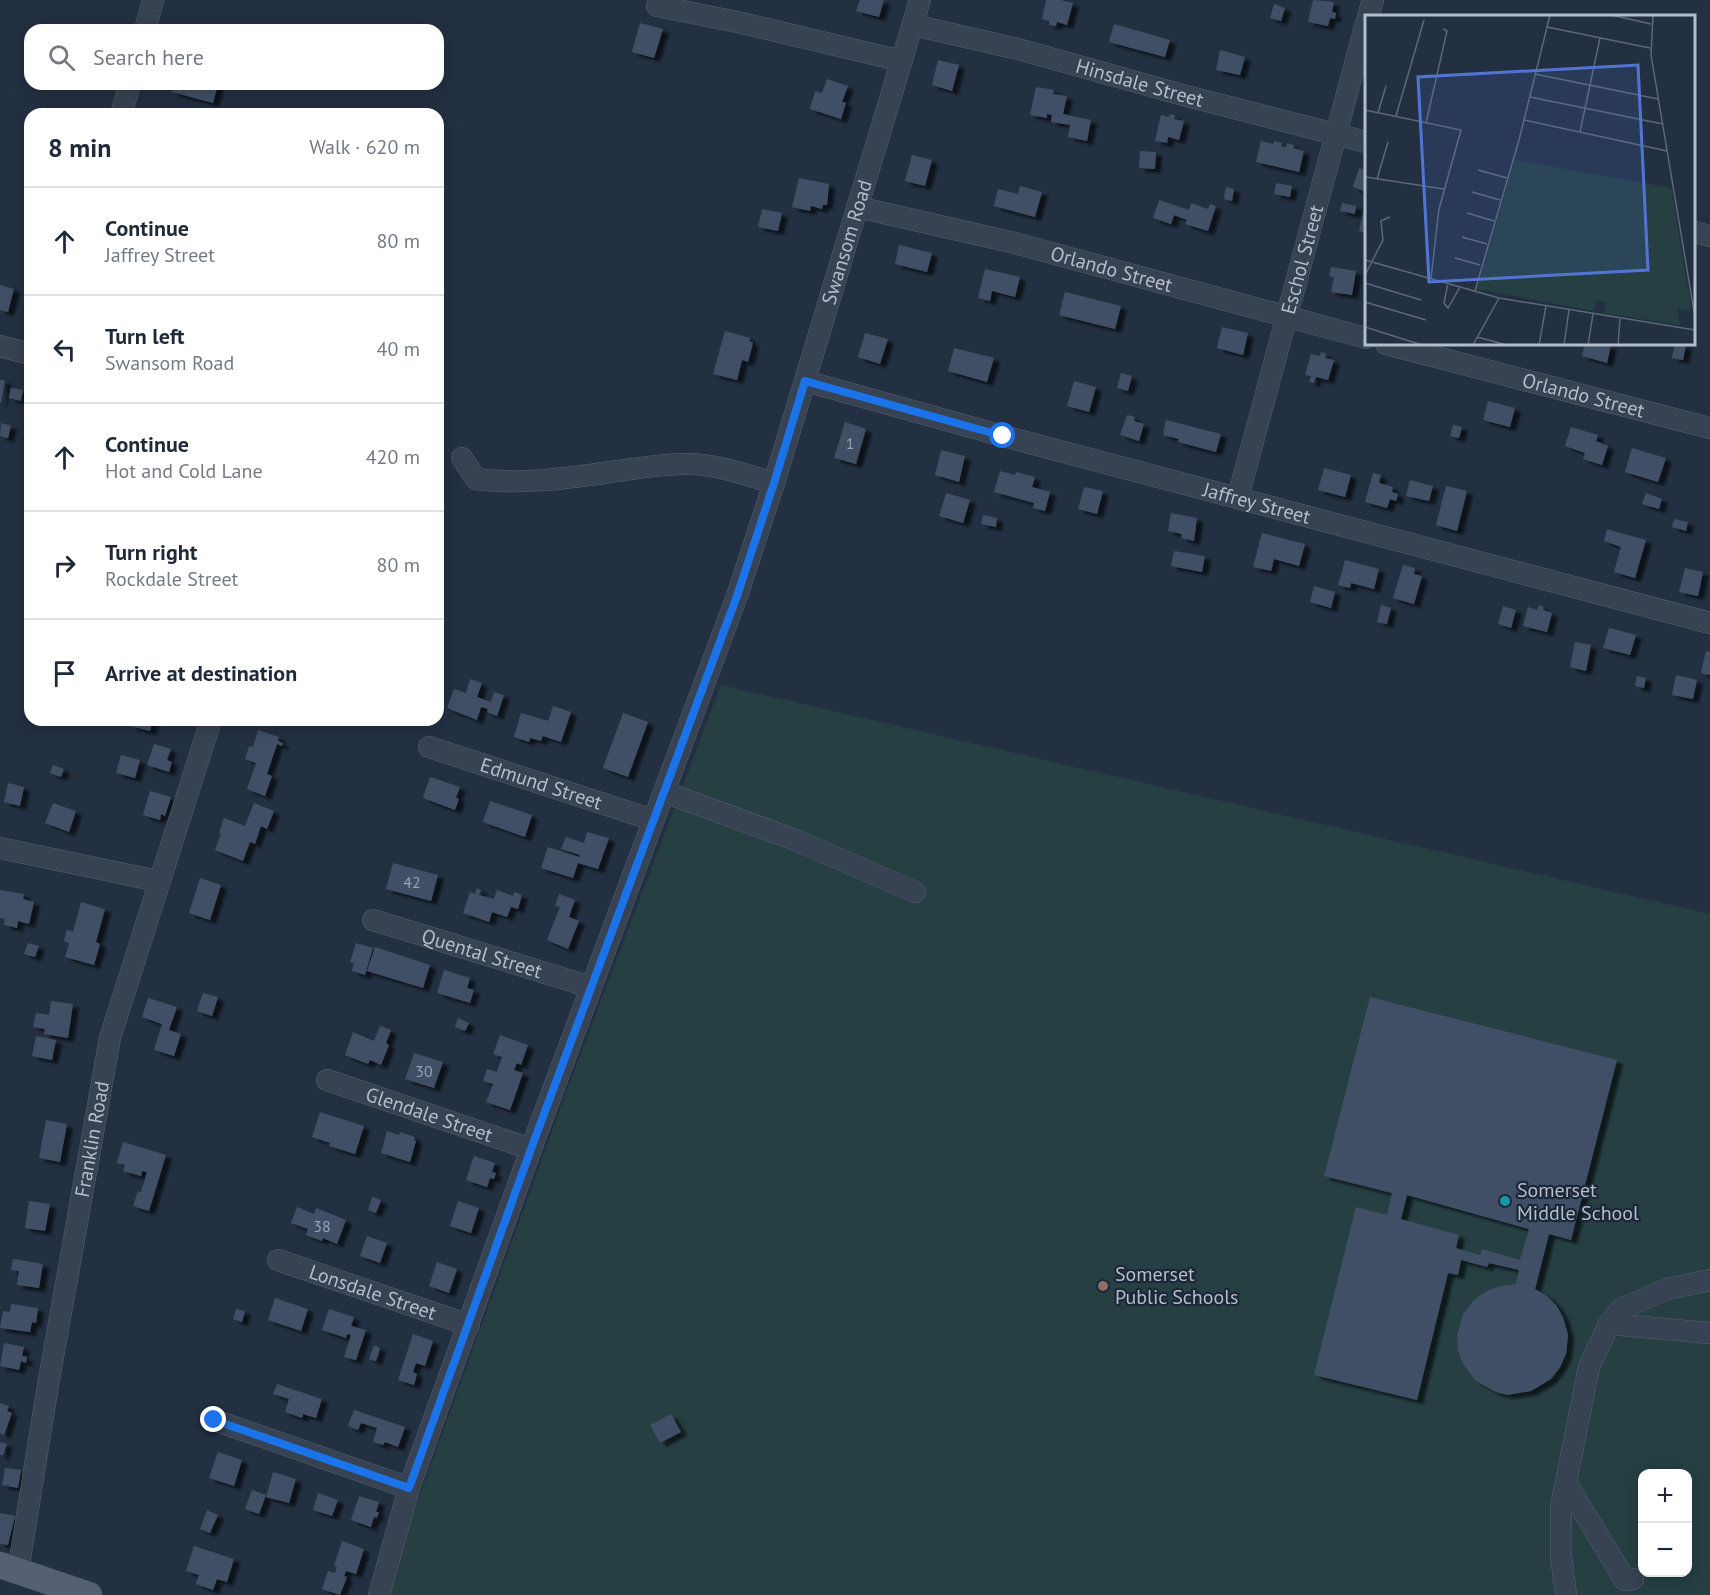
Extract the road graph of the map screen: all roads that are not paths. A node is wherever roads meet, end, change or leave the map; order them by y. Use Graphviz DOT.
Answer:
graph roads {
  1 [pos="153,0"];
  2 [pos="920,0"];
  3 [pos="1373,0"];
  4 [pos="657,6"];
  5 [pos="1368,15"];
  6 [pos="147,24"];
  7 [pos="913,25"];
  8 [pos="1365,27"];
  9 [pos="902,61"];
  10 [pos="128,90"];
  11 [pos="123,108"];
  12 [pos="1337,134"];
  13 [pos="1365,142"];
  14 [pos="857,207"];
  15 [pos="1695,232"];
  16 [pos="1710,236"];
  17 [pos="1286,316"];
  18 [pos="1365,338"];
  19 [pos="1390,345"];
  20 [pos="0,346"];
  21 [pos="24,352"];
  22 [pos="805,381"];
  23 [pos="1710,428"];
  24 [pos="462,458"];
  25 [pos="774,483"];
  26 [pos="1238,497"];
  27 [pos="1710,623"];
  28 [pos="210,726"];
  29 [pos="429,747"];
  30 [pos="664,792"];
  31 [pos="653,820"];
  32 [pos="0,848"];
  33 [pos="158,881"];
  34 [pos="915,891"];
  35 [pos="373,920"];
  36 [pos="591,987"];
  37 [pos="327,1080"];
  38 [pos="531,1149"];
  39 [pos="278,1260"];
  40 [pos="1710,1280"];
  41 [pos="1609,1324"];
  42 [pos="469,1325"];
  43 [pos="1710,1333"];
  44 [pos="214,1420"];
  45 [pos="1566,1483"];
  46 [pos="409,1488"];
  47 [pos="9,1568"];
  48 [pos="1634,1579"];
  49 [pos="89,1595"];
  50 [pos="379,1595"];
  51 [pos="1566,1595"];
  1 -- 6 [label="street"];
  2 -- 7 [label="street, Swansom Road"];
  3 -- 5 [label="street"];
  4 -- 9 [label="street"];
  7 -- 9 [label="street, Swansom Road"];
  7 -- 12 [label="street, Hinsdale Street"];
  8 -- 12 [label="street, Eschol Street"];
  9 -- 14 [label="street, Swansom Road"];
  10 -- 11 [label="street"];
  12 -- 13 [label="street, Hinsdale Street"];
  12 -- 17 [label="street, Eschol Street"];
  14 -- 17 [label="street, Orlando Street"];
  14 -- 22 [label="street, Swansom Road"];
  15 -- 16 [label="street"];
  17 -- 18 [label="street, Orlando Street"];
  17 -- 26 [label="street, Eschol Street"];
  19 -- 23 [label="street, Orlando Street"];
  20 -- 21 [label="street"];
  22 -- 25 [label="street, Swansom Road"];
  22 -- 26 [label="street, Jaffrey Street"];
  24 -- 25 [label="street"];
  25 -- 30 [label="street, Swansom Road"];
  26 -- 27 [label="street, Jaffrey Street"];
  28 -- 33 [label="street, Franklin Road"];
  29 -- 31 [label="street, Edmund Street"];
  30 -- 31 [label="street, Swansom Road"];
  30 -- 34 [label="street"];
  31 -- 36 [label="street, Swansom Road"];
  32 -- 33 [label="street"];
  33 -- 47 [label="street, Franklin Road"];
  35 -- 36 [label="street, Quental Street"];
  36 -- 38 [label="street, Swansom Road"];
  37 -- 38 [label="street, Glendale Street"];
  38 -- 42 [label="street, Swansom Road"];
  39 -- 42 [label="street, Lonsdale Street"];
  40 -- 41 [label="street"];
  41 -- 43 [label="street"];
  41 -- 45 [label="street"];
  42 -- 46 [label="street, Swansom Road"];
  44 -- 46 [label="street"];
  45 -- 48 [label="street"];
  45 -- 51 [label="street"];
  46 -- 50 [label="street, Swansom Road"];
  47 -- 49 [label="main road"];
}
